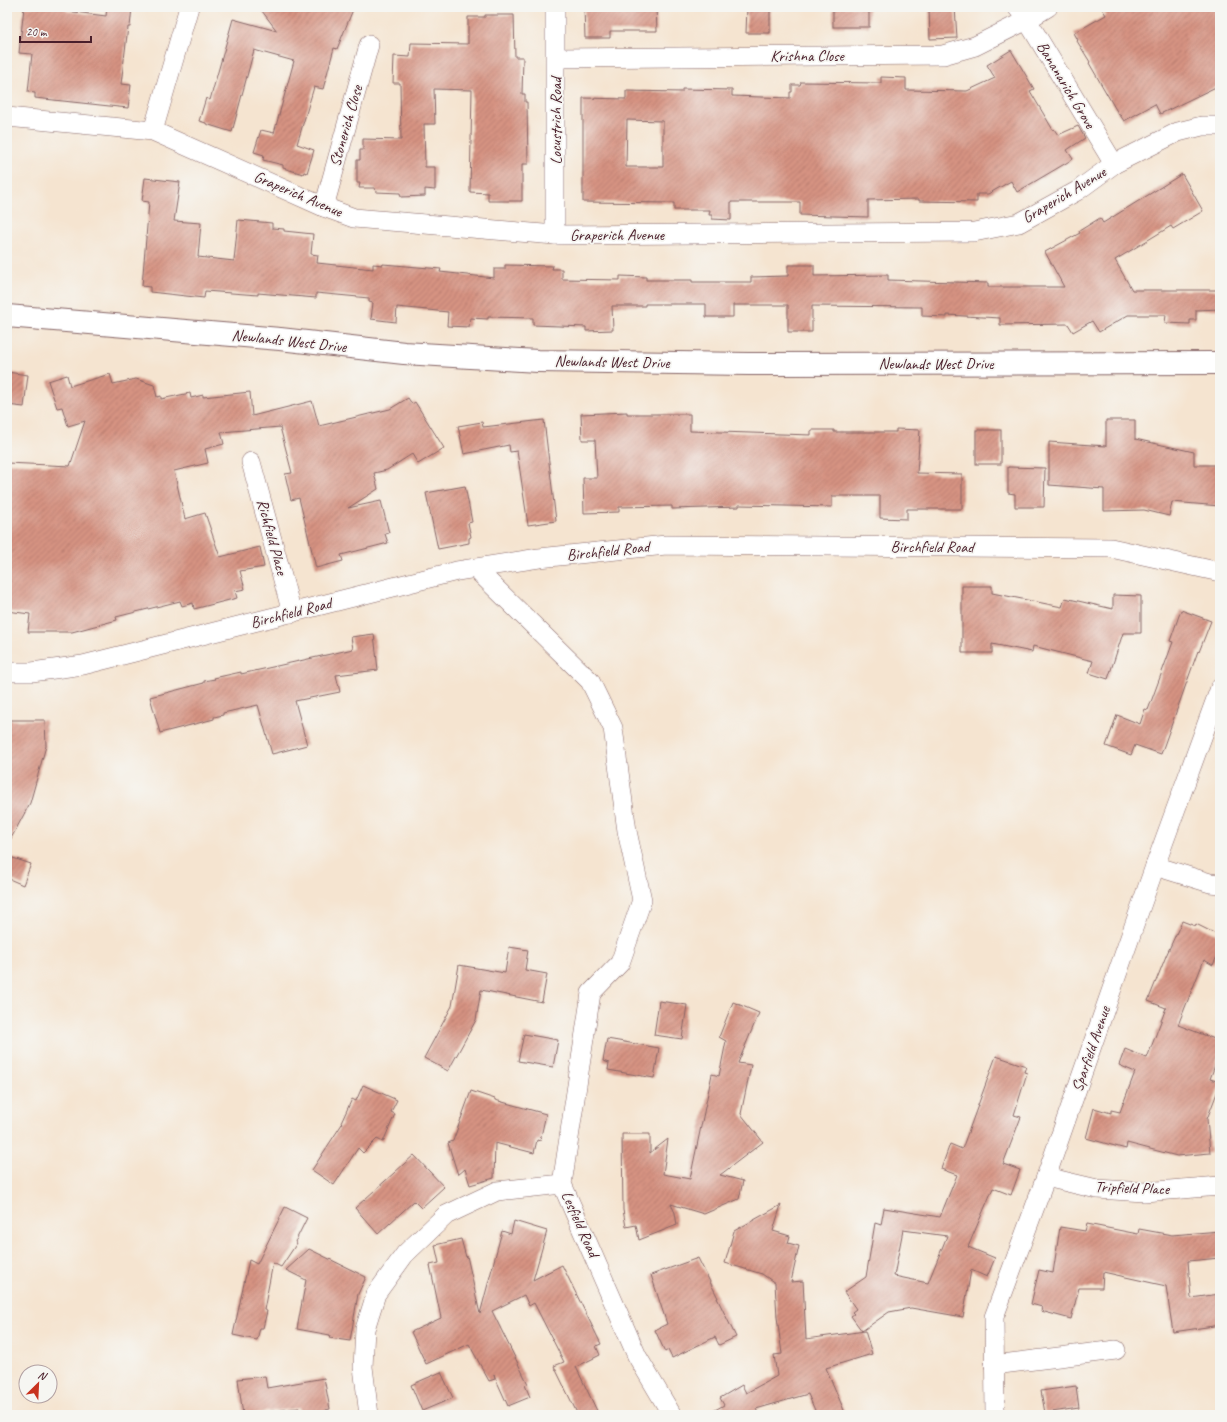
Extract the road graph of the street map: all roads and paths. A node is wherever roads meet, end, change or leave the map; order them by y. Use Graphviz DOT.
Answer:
graph roads {
  1 [pos="189,7"];
  2 [pos="555,7"];
  3 [pos="1048,7"];
  4 [pos="1022,13"];
  5 [pos="369,45"];
  6 [pos="556,58"];
  7 [pos="7,117"];
  8 [pos="1220,126"];
  9 [pos="153,131"];
  10 [pos="1114,164"];
  11 [pos="324,207"];
  12 [pos="555,235"];
  13 [pos="7,316"];
  14 [pos="1220,363"];
  15 [pos="251,462"];
  16 [pos="474,568"];
  17 [pos="1220,572"];
  18 [pos="292,613"];
  19 [pos="7,672"];
  20 [pos="1220,688"];
  21 [pos="1155,866"];
  22 [pos="1220,884"];
  23 [pos="1046,1177"];
  24 [pos="562,1184"];
  25 [pos="1220,1186"];
  26 [pos="1116,1350"];
  27 [pos="994,1365"];
  28 [pos="369,1415"];
  29 [pos="672,1415"];
  30 [pos="995,1415"];
  1 -- 9 [label="street"];
  2 -- 6 [label="street, Locustrich Road"];
  3 -- 4 [label="street, Krishna Close"];
  4 -- 6 [label="street, Krishna Close"];
  4 -- 10 [label="street, Bananarich Grove"];
  5 -- 11 [label="street, Stonerich Close"];
  6 -- 12 [label="street, Locustrich Road"];
  7 -- 9 [label="street, Graperich Avenue"];
  8 -- 10 [label="street, Graperich Avenue"];
  9 -- 11 [label="street, Graperich Avenue"];
  10 -- 12 [label="street, Graperich Avenue"];
  11 -- 12 [label="street, Graperich Avenue"];
  13 -- 14 [label="street, Newlands West Drive"];
  15 -- 18 [label="street, Richfield Place"];
  16 -- 17 [label="street, Birchfield Road"];
  16 -- 18 [label="street, Birchfield Road"];
  16 -- 24 [label="street, Lesfield Road"];
  18 -- 19 [label="street, Birchfield Road"];
  20 -- 21 [label="street, Sparfield Avenue"];
  21 -- 22 [label="street"];
  21 -- 23 [label="street, Sparfield Avenue"];
  23 -- 25 [label="street, Tripfield Place"];
  23 -- 27 [label="street, Sparfield Avenue"];
  24 -- 28 [label="street"];
  24 -- 29 [label="street, Lesfield Road"];
  26 -- 27 [label="street"];
  27 -- 30 [label="street, Sparfield Avenue"];
}
